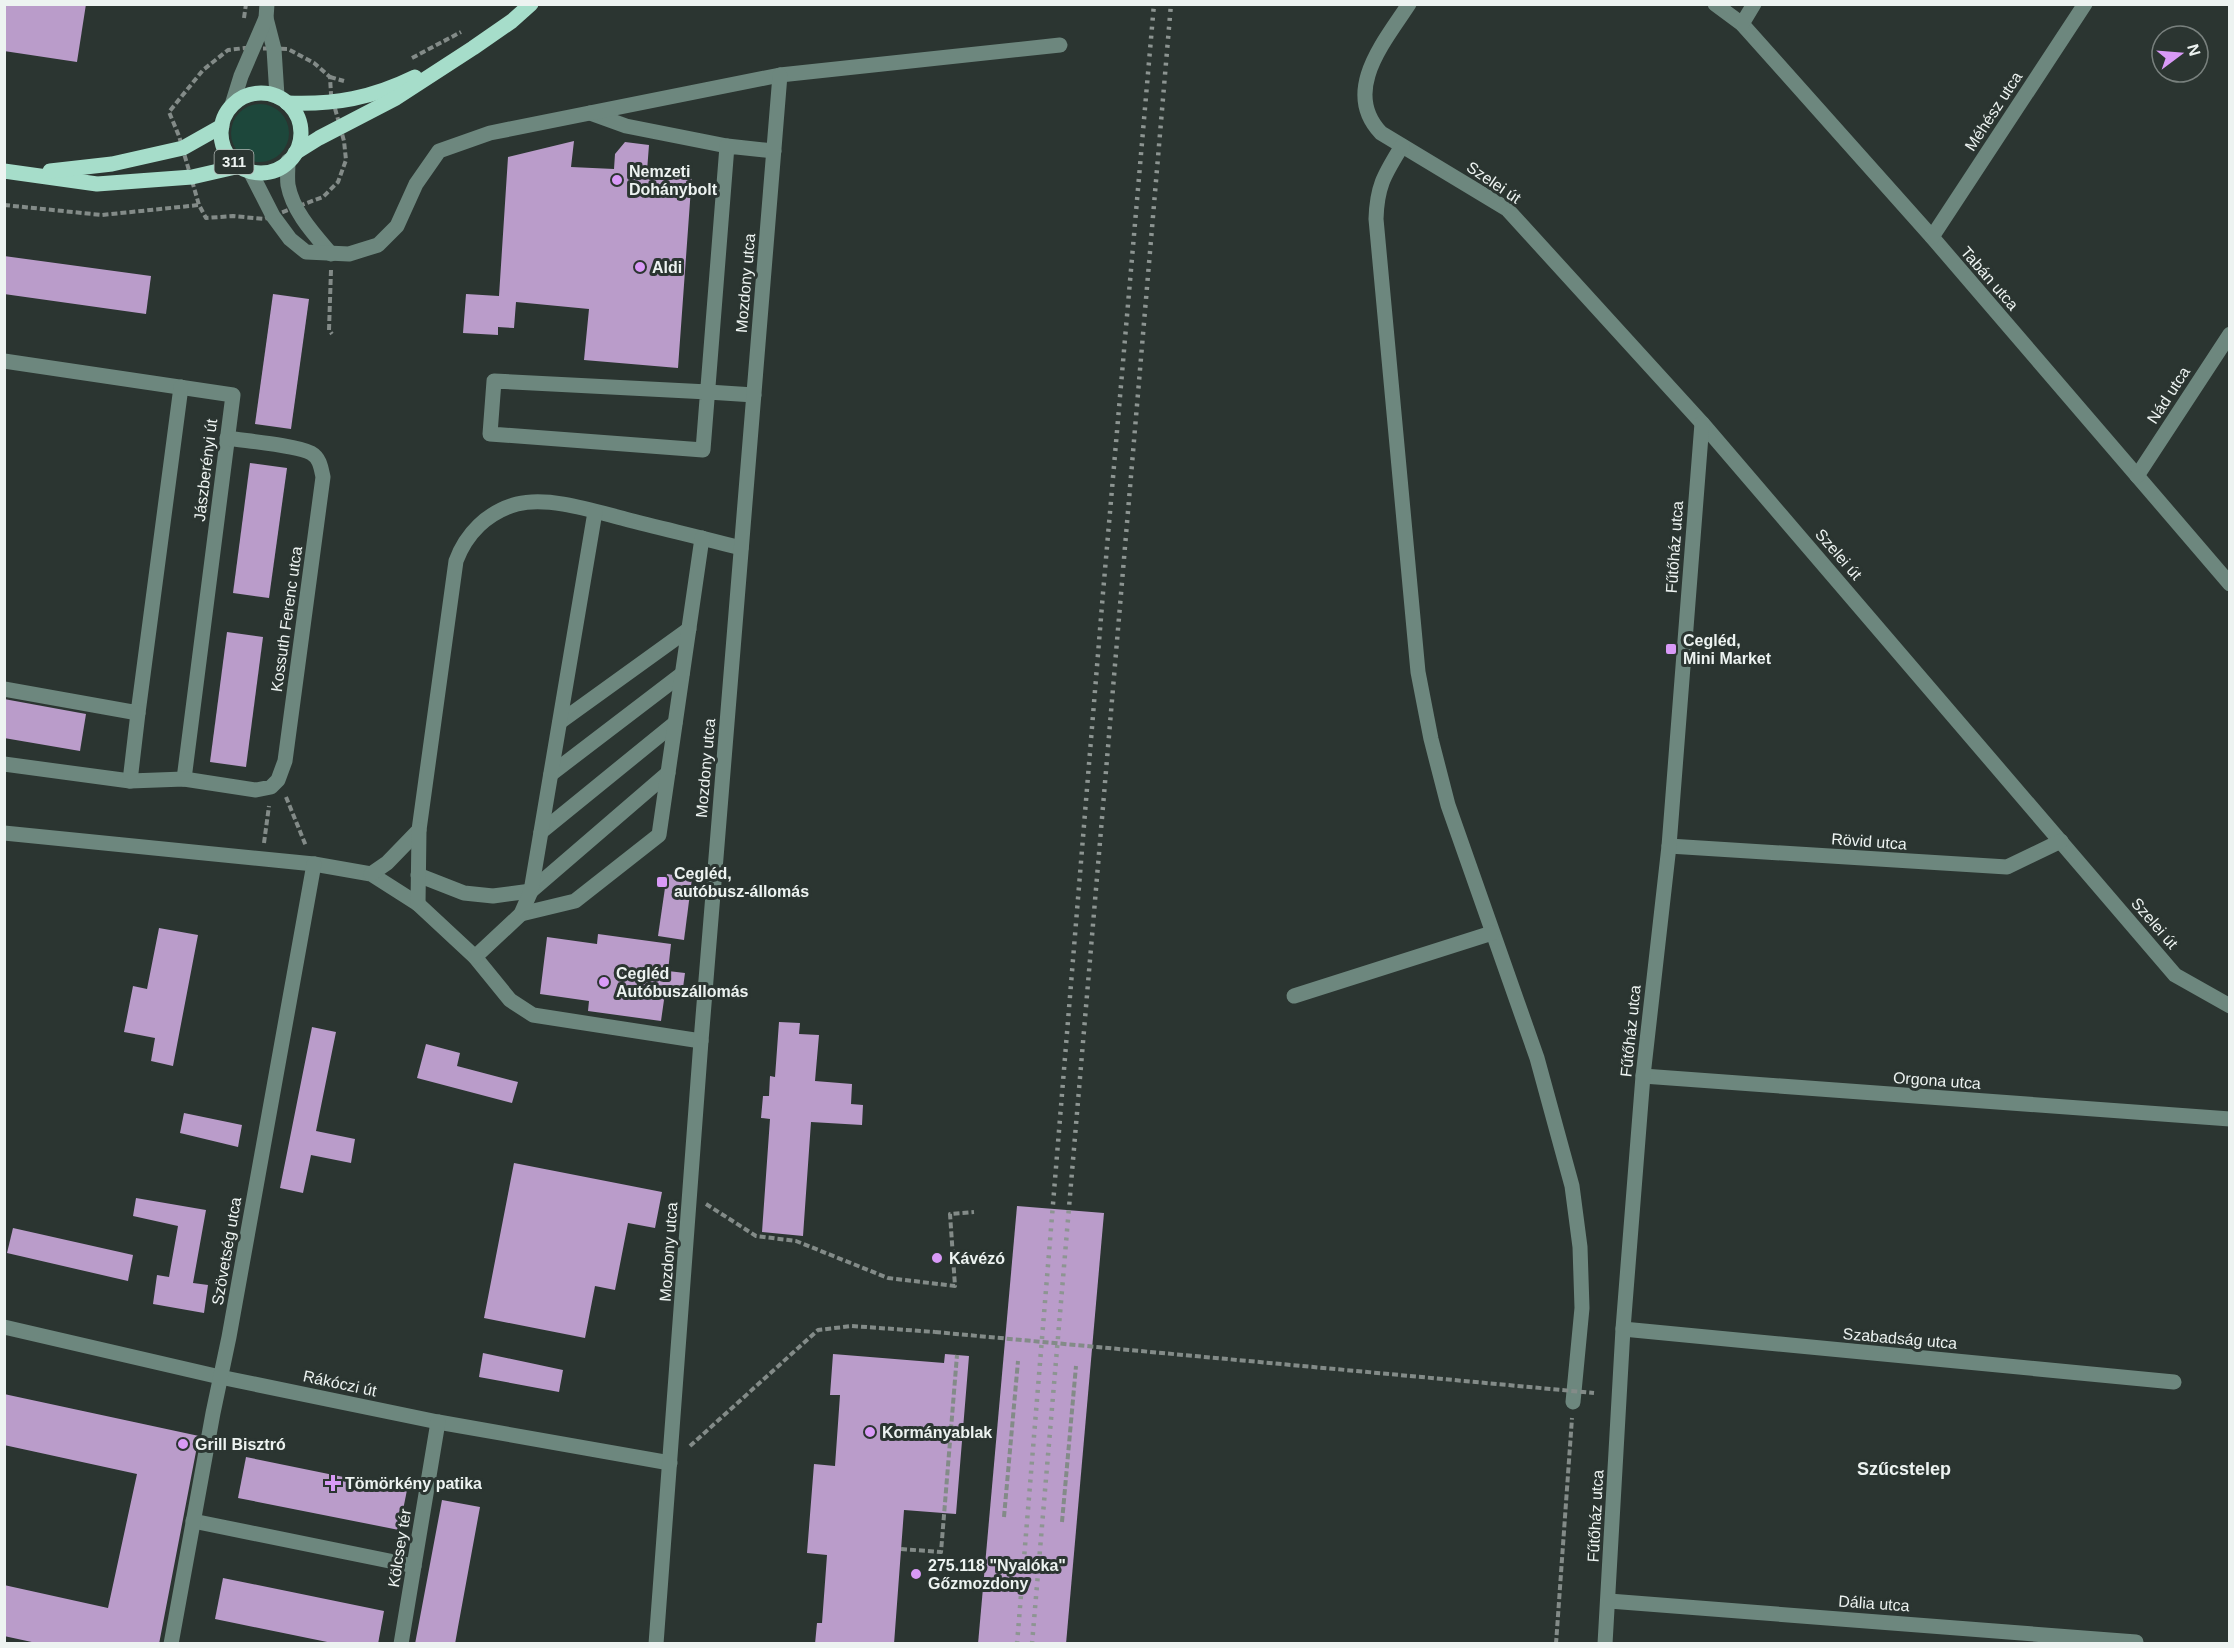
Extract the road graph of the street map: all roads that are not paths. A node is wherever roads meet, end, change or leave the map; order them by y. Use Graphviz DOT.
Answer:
graph roads {
  1 [pos="531,4"];
  2 [pos="1409,4"];
  3 [pos="1715,4"];
  4 [pos="1754,4"];
  5 [pos="2085,4"];
  6 [pos="267,11"];
  7 [pos="1742,24"];
  8 [pos="1060,45"];
  9 [pos="473,48"];
  10 [pos="780,75"];
  11 [pos="282,100"];
  12 [pos="232,105"];
  13 [pos="590,113"];
  14 [pos="222,126"];
  15 [pos="727,146"];
  16 [pos="1402,146"];
  17 [pos="774,151"];
  18 [pos="292,157"];
  19 [pos="245,168"];
  20 [pos="4,171"];
  21 [pos="28,174"];
  22 [pos="1932,237"];
  23 [pos="331,254"];
  24 [pos="2229,334"];
  25 [pos="4,361"];
  26 [pos="181,387"];
  27 [pos="708,392"];
  28 [pos="754,395"];
  29 [pos="1702,423"];
  30 [pos="227,438"];
  31 [pos="2137,476"];
  32 [pos="596,512"];
  33 [pos="702,538"];
  34 [pos="741,548"];
  35 [pos="2229,584"];
  36 [pos="688,629"];
  37 [pos="682,674"];
  38 [pos="4,689"];
  39 [pos="138,713"];
  40 [pos="560,722"];
  41 [pos="675,723"];
  42 [pos="4,764"];
  43 [pos="668,773"];
  44 [pos="551,774"];
  45 [pos="184,779"];
  46 [pos="130,781"];
  47 [pos="419,830"];
  48 [pos="541,832"];
  49 [pos="4,833"];
  50 [pos="2061,841"];
  51 [pos="1669,846"];
  52 [pos="314,864"];
  53 [pos="371,874"];
  54 [pos="418,875"];
  55 [pos="531,891"];
  56 [pos="418,904"];
  57 [pos="521,914"];
  58 [pos="1492,933"];
  59 [pos="475,957"];
  60 [pos="1294,996"];
  61 [pos="2229,1006"];
  62 [pos="701,1041"];
  63 [pos="1643,1076"];
  64 [pos="2229,1119"];
  65 [pos="4,1327"];
  66 [pos="1623,1329"];
  67 [pos="220,1377"];
  68 [pos="2174,1382"];
  69 [pos="1573,1402"];
  70 [pos="438,1422"];
  71 [pos="670,1463"];
  72 [pos="192,1521"];
  73 [pos="414,1566"];
  74 [pos="1609,1601"];
  75 [pos="2136,1642"];
  76 [pos="171,1644"];
  77 [pos="401,1644"];
  78 [pos="656,1644"];
  79 [pos="1605,1644"];
  1 -- 9 [label="main road, 311"];
  2 -- 16 [label="street, Szelei út"];
  3 -- 7 [label="street, Tabán utca"];
  4 -- 7 [label="street"];
  5 -- 22 [label="street, Méhész utca"];
  6 -- 11 [label="street"];
  6 -- 12 [label="street"];
  7 -- 22 [label="street, Tabán utca"];
  8 -- 10 [label="street"];
  9 -- 11 [label="main road, 311"];
  9 -- 18 [label="main road, 311"];
  10 -- 13 [label="street"];
  10 -- 17 [label="street, Mozdony utca"];
  11 -- 12 [label="main road, 311"];
  11 -- 18 [label="main road"];
  12 -- 14 [label="main road, 311"];
  13 -- 15 [label="street"];
  13 -- 23 [label="street"];
  14 -- 19 [label="main road, 311"];
  14 -- 21 [label="main road, 311"];
  15 -- 17 [label="street"];
  15 -- 27 [label="street"];
  16 -- 29 [label="street, Szelei út"];
  16 -- 58 [label="street"];
  17 -- 28 [label="street, Mozdony utca"];
  18 -- 19 [label="main road, 311"];
  18 -- 23 [label="street"];
  19 -- 21 [label="main road, 311"];
  19 -- 23 [label="street"];
  20 -- 21 [label="main road, 311"];
  22 -- 31 [label="street, Tabán utca"];
  24 -- 31 [label="street, Nád utca"];
  25 -- 26 [label="street, Jászberényi út"];
  26 -- 30 [label="street, Jászberényi út"];
  26 -- 39 [label="street"];
  27 -- 27 [label="street"];
  27 -- 28 [label="street"];
  28 -- 34 [label="street, Mozdony utca"];
  29 -- 50 [label="street, Szelei út"];
  29 -- 51 [label="street, Fűtőház utca"];
  30 -- 45 [label="street, Jászberényi út"];
  30 -- 45 [label="street, Kossuth Ferenc utca"];
  31 -- 35 [label="street, Tabán utca"];
  32 -- 33 [label="street"];
  32 -- 40 [label="street"];
  32 -- 47 [label="street"];
  33 -- 34 [label="street"];
  33 -- 36 [label="street"];
  34 -- 62 [label="street, Mozdony utca"];
  36 -- 37 [label="street"];
  36 -- 40 [label="street"];
  37 -- 41 [label="street"];
  37 -- 44 [label="street"];
  38 -- 39 [label="street"];
  39 -- 46 [label="street"];
  40 -- 44 [label="street"];
  41 -- 43 [label="street"];
  41 -- 48 [label="street"];
  42 -- 46 [label="street"];
  43 -- 55 [label="street"];
  43 -- 57 [label="street"];
  44 -- 48 [label="street"];
  45 -- 46 [label="street"];
  47 -- 53 [label="street"];
  47 -- 54 [label="street"];
  48 -- 55 [label="street"];
  49 -- 52 [label="street"];
  50 -- 51 [label="street, Rövid utca"];
  50 -- 61 [label="street, Szelei út"];
  51 -- 63 [label="street, Fűtőház utca"];
  52 -- 53 [label="street"];
  52 -- 67 [label="street, Szövetség utca"];
  53 -- 56 [label="street"];
  54 -- 55 [label="street"];
  54 -- 56 [label="street"];
  55 -- 57 [label="street"];
  56 -- 59 [label="street"];
  57 -- 59 [label="street"];
  58 -- 60 [label="street"];
  58 -- 69 [label="street"];
  59 -- 62 [label="street"];
  62 -- 71 [label="street, Mozdony utca"];
  63 -- 64 [label="street, Orgona utca"];
  63 -- 66 [label="street, Fűtőház utca"];
  65 -- 67 [label="street, Rákóczi út"];
  66 -- 68 [label="street, Szabadság utca"];
  66 -- 74 [label="street, Fűtőház utca"];
  67 -- 70 [label="street, Rákóczi út"];
  67 -- 72 [label="street, Szövetség utca"];
  70 -- 71 [label="street, Rákóczi út"];
  70 -- 73 [label="street, Kölcsey tér"];
  71 -- 78 [label="street"];
  72 -- 73 [label="street"];
  72 -- 76 [label="street, Szövetség utca"];
  73 -- 77 [label="street, Kölcsey tér"];
  74 -- 75 [label="street, Dália utca"];
  74 -- 79 [label="street, Fűtőház utca"];
}
